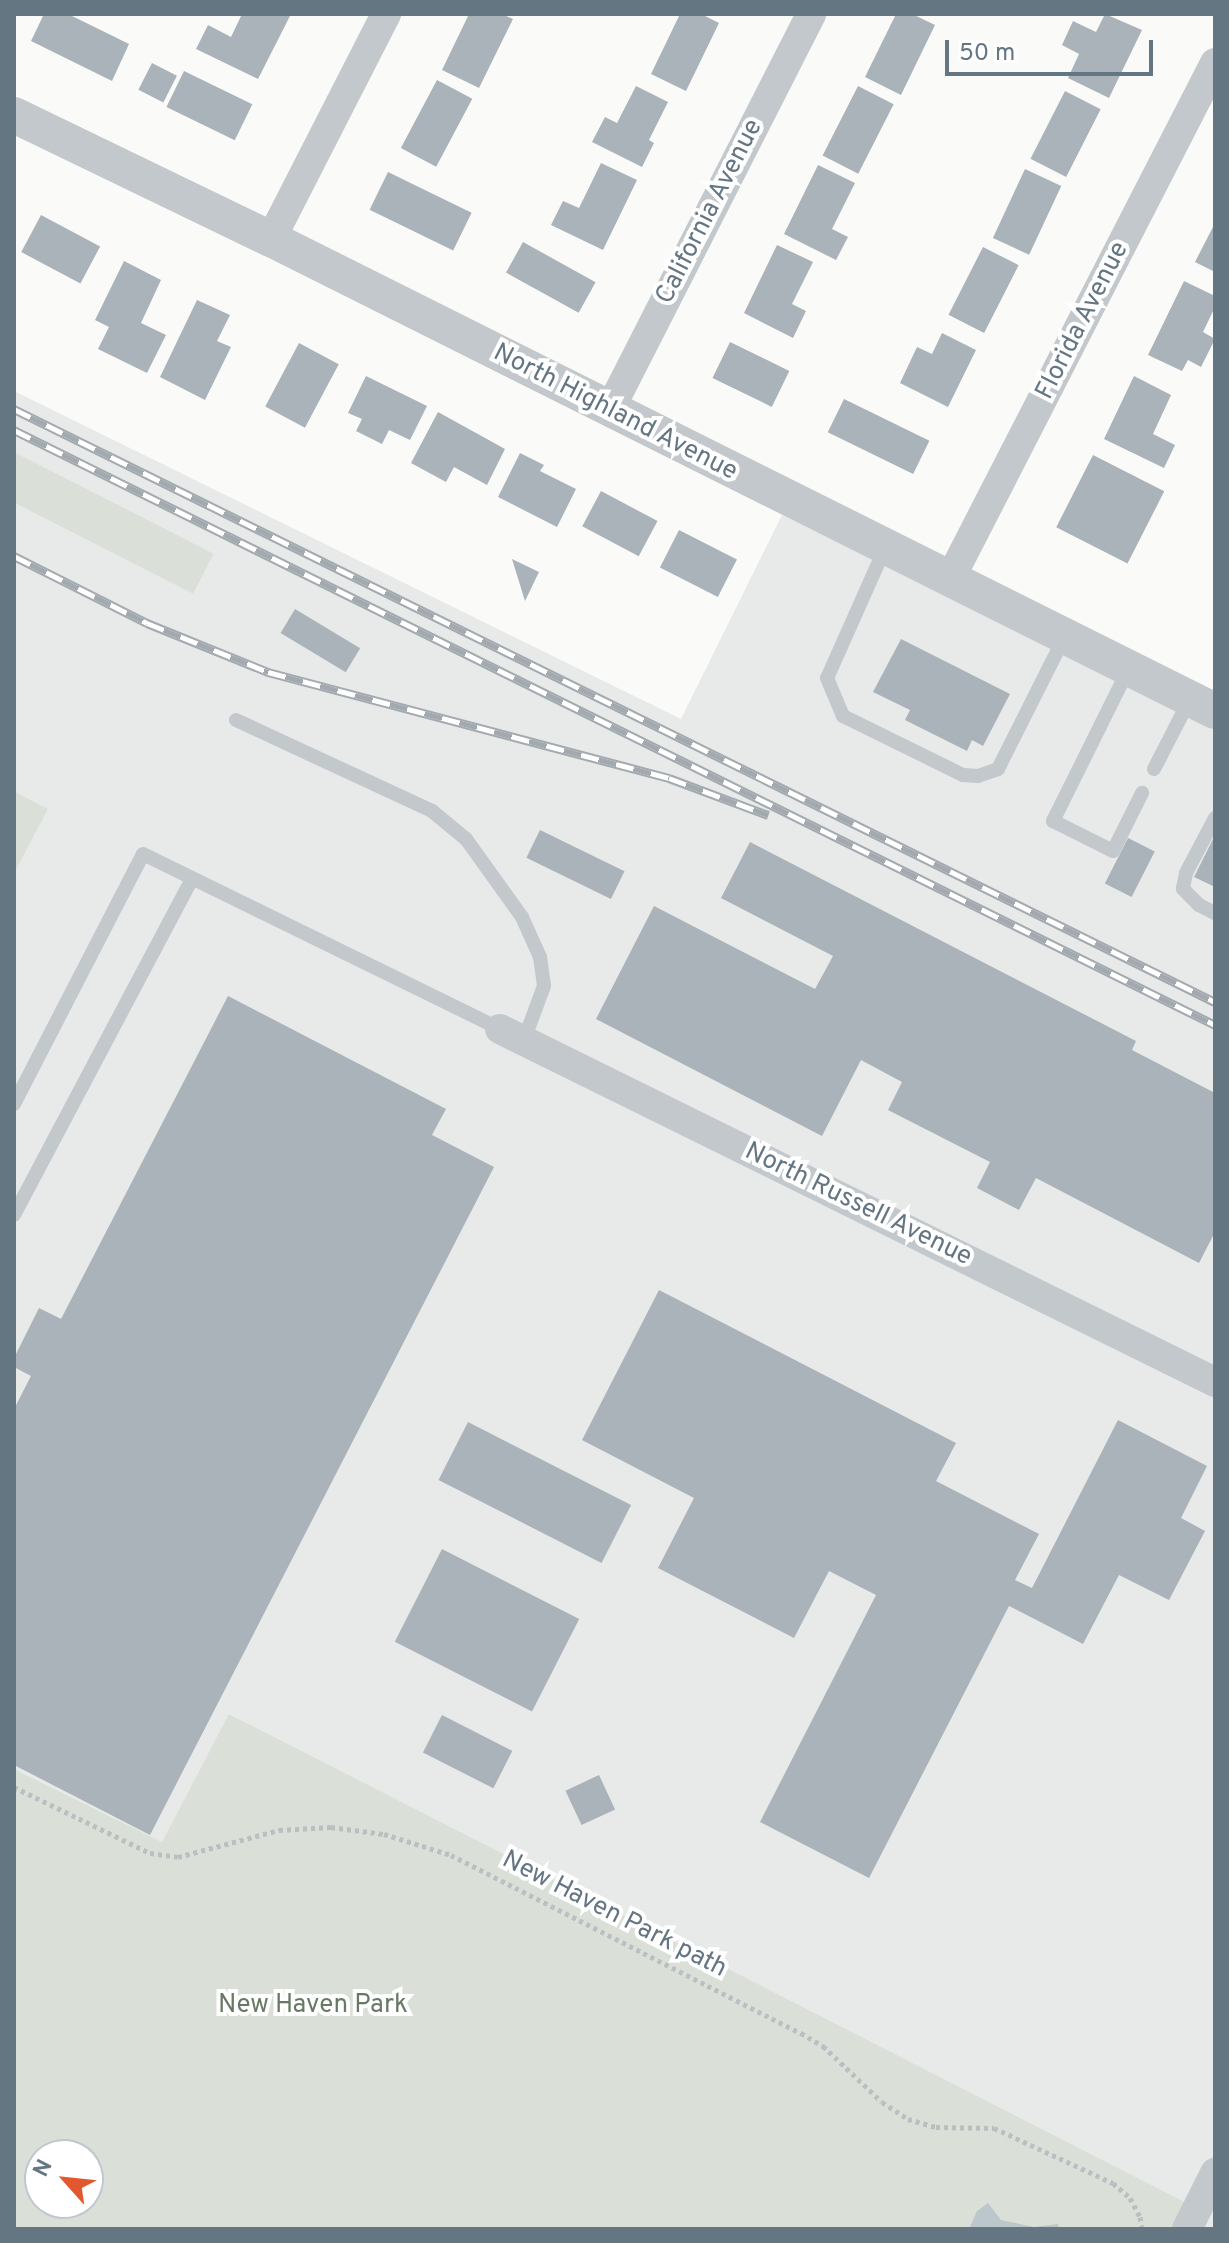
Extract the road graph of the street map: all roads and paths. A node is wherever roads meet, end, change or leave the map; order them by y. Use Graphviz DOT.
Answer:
graph roads {
  1 [pos="386,14"];
  2 [pos="811,14"];
  3 [pos="1215,63"];
  4 [pos="14,115"];
  5 [pos="271,239"];
  6 [pos="609,411"];
  7 [pos="886,548"];
  8 [pos="950,579"];
  9 [pos="1065,636"];
  10 [pos="1129,668"];
  11 [pos="1202,705"];
  12 [pos="236,720"];
  13 [pos="1154,769"];
  14 [pos="1142,793"];
  15 [pos="1215,818"];
  16 [pos="192,879"];
  17 [pos="1215,913"];
  18 [pos="512,1034"];
  19 [pos="14,1104"];
  20 [pos="14,1215"];
  21 [pos="1215,1382"];
  22 [pos="14,1787"];
  23 [pos="1215,2173"];
  24 [pos="1142,2229"];
  25 [pos="1187,2229"];
  1 -- 5 [label="street"];
  2 -- 6 [label="street, California Avenue"];
  3 -- 8 [label="street, Florida Avenue"];
  4 -- 5 [label="street, North Highland Avenue"];
  5 -- 6 [label="street, North Highland Avenue"];
  6 -- 7 [label="street, North Highland Avenue"];
  7 -- 8 [label="street, North Highland Avenue"];
  7 -- 9 [label="lane"];
  8 -- 9 [label="street, North Highland Avenue"];
  9 -- 10 [label="street, North Highland Avenue"];
  10 -- 11 [label="street, North Highland Avenue"];
  10 -- 14 [label="lane"];
  11 -- 13 [label="lane"];
  12 -- 18 [label="lane"];
  15 -- 17 [label="lane"];
  16 -- 18 [label="lane"];
  16 -- 19 [label="lane"];
  16 -- 20 [label="lane"];
  18 -- 21 [label="street, North Russell Avenue"];
  22 -- 24 [label="path, New Haven Park path"];
  23 -- 25 [label="street"];
}
